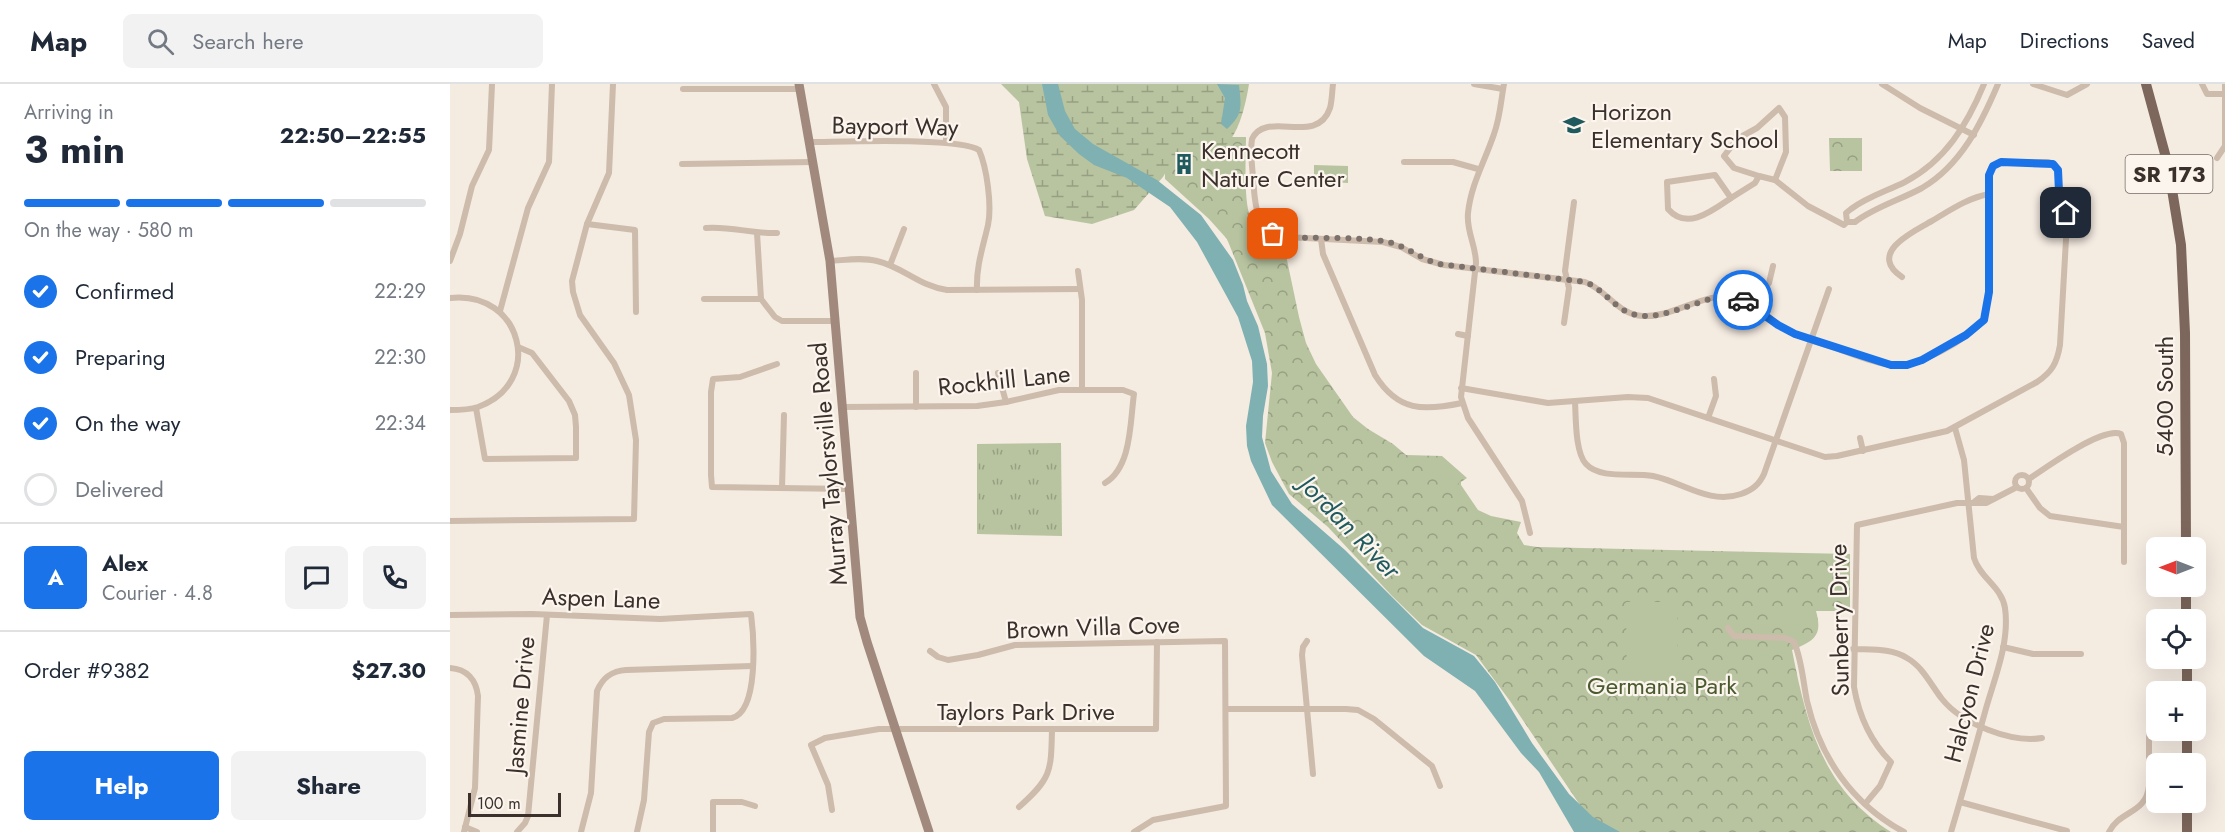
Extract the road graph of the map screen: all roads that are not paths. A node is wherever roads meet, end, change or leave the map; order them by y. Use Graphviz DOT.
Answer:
graph roads {
  1 [pos="492,84"];
  2 [pos="552,84"];
  3 [pos="613,84"];
  4 [pos="934,84"];
  5 [pos="1333,84"];
  6 [pos="1474,84"];
  7 [pos="1882,84"];
  8 [pos="1984,84"];
  9 [pos="1998,84"];
  10 [pos="2033,84"];
  11 [pos="2087,84"];
  12 [pos="2146,84"];
  13 [pos="2202,84"];
  14 [pos="2224,84"];
  15 [pos="799,86"];
  16 [pos="1504,86"];
  17 [pos="683,89"];
  18 [pos="2224,94"];
  19 [pos="1962,128"];
  20 [pos="1974,135"];
  21 [pos="810,142"];
  22 [pos="946,142"];
  23 [pos="2217,158"];
  24 [pos="813,162"];
  25 [pos="1404,162"];
  26 [pos="682,164"];
  27 [pos="1478,169"];
  28 [pos="1759,176"];
  29 [pos="1775,180"];
  30 [pos="1989,194"];
  31 [pos="1731,198"];
  32 [pos="1574,202"];
  33 [pos="587,224"];
  34 [pos="1845,224"];
  35 [pos="706,228"];
  36 [pos="904,229"];
  37 [pos="757,233"];
  38 [pos="777,233"];
  39 [pos="1321,239"];
  40 [pos="450,261"];
  41 [pos="830,261"];
  42 [pos="890,265"];
  43 [pos="1773,266"];
  44 [pos="1476,269"];
  45 [pos="1078,271"];
  46 [pos="1902,277"];
  47 [pos="1567,280"];
  48 [pos="1080,289"];
  49 [pos="1829,289"];
  50 [pos="977,290"];
  51 [pos="450,298"];
  52 [pos="704,300"];
  53 [pos="760,300"];
  54 [pos="1752,305"];
  55 [pos="500,311"];
  56 [pos="636,312"];
  57 [pos="836,321"];
  58 [pos="1564,323"];
  59 [pos="1458,334"];
  60 [pos="1468,336"];
  61 [pos="1812,340"];
  62 [pos="518,347"];
  63 [pos="777,364"];
  64 [pos="916,373"];
  65 [pos="998,373"];
  66 [pos="1714,379"];
  67 [pos="1461,388"];
  68 [pos="1082,389"];
  69 [pos="1006,402"];
  70 [pos="1575,402"];
  71 [pos="1462,403"];
  72 [pos="843,407"];
  73 [pos="916,407"];
  74 [pos="476,408"];
  75 [pos="450,410"];
  76 [pos="784,415"];
  77 [pos="1708,418"];
  78 [pos="1954,428"];
  79 [pos="1860,438"];
  80 [pos="1776,441"];
  81 [pos="1863,451"];
  82 [pos="2029,479"];
  83 [pos="1105,483"];
  84 [pos="782,488"];
  85 [pos="2018,488"];
  86 [pos="2026,488"];
  87 [pos="849,489"];
  88 [pos="1971,502"];
  89 [pos="450,521"];
  90 [pos="2124,526"];
  91 [pos="1530,532"];
  92 [pos="2186,537"];
  93 [pos="2124,562"];
  94 [pos="450,615"];
  95 [pos="547,615"];
  96 [pos="1728,628"];
  97 [pos="1307,641"];
  98 [pos="1157,642"];
  99 [pos="2003,647"];
  100 [pos="1853,649"];
  101 [pos="930,651"];
  102 [pos="2081,654"];
  103 [pos="752,666"];
  104 [pos="450,669"];
  105 [pos="1226,709"];
  106 [pos="1306,709"];
  107 [pos="1981,726"];
  108 [pos="895,729"];
  109 [pos="1052,729"];
  110 [pos="2042,738"];
  111 [pos="2149,741"];
  112 [pos="1313,774"];
  113 [pos="1440,786"];
  114 [pos="1960,802"];
  115 [pos="1865,804"];
  116 [pos="755,806"];
  117 [pos="1019,807"];
  118 [pos="832,810"];
  119 [pos="2187,813"];
  120 [pos="465,830"];
  121 [pos="2067,831"];
  122 [pos="477,832"];
  123 [pos="517,832"];
  124 [pos="581,832"];
  125 [pos="637,832"];
  126 [pos="713,832"];
  127 [pos="929,832"];
  128 [pos="1134,832"];
  129 [pos="1904,832"];
  130 [pos="1952,832"];
  131 [pos="2109,832"];
  132 [pos="2187,832"];
  1 -- 40 [label="street"];
  2 -- 55 [label="street"];
  3 -- 33 [label="street"];
  4 -- 22 [label="street"];
  5 -- 39 [label="street"];
  6 -- 16 [label="street"];
  7 -- 19 [label="street"];
  8 -- 19 [label="street"];
  9 -- 20 [label="street"];
  10 -- 11 [label="street"];
  12 -- 92 [label="main road, 5400 South / SR 173"];
  13 -- 18 [label="street"];
  14 -- 18 [label="street"];
  15 -- 17 [label="street"];
  15 -- 21 [label="street, Murray Taylorsville Road"];
  16 -- 27 [label="street"];
  18 -- 23 [label="street"];
  19 -- 20 [label="street"];
  19 -- 34 [label="street"];
  20 -- 34 [label="street"];
  21 -- 22 [label="street, Bayport Way"];
  21 -- 24 [label="street, Murray Taylorsville Road"];
  22 -- 50 [label="street, Bayport Way"];
  24 -- 26 [label="street"];
  24 -- 41 [label="street, Murray Taylorsville Road"];
  25 -- 27 [label="street"];
  27 -- 44 [label="street"];
  28 -- 29 [label="street"];
  28 -- 29 [label="street"];
  28 -- 31 [label="street"];
  29 -- 34 [label="street"];
  30 -- 46 [label="street"];
  30 -- 61 [label="street"];
  30 -- 78 [label="street"];
  31 -- 31 [label="street"];
  32 -- 47 [label="street"];
  33 -- 56 [label="street"];
  33 -- 89 [label="street"];
  35 -- 37 [label="street"];
  36 -- 42 [label="street"];
  37 -- 38 [label="street"];
  37 -- 53 [label="street"];
  39 -- 44 [label="street"];
  39 -- 71 [label="street"];
  41 -- 42 [label="street"];
  41 -- 57 [label="street, Murray Taylorsville Road"];
  42 -- 50 [label="street"];
  43 -- 54 [label="street"];
  44 -- 47 [label="street"];
  44 -- 60 [label="street"];
  45 -- 48 [label="street"];
  47 -- 54 [label="street"];
  47 -- 58 [label="street"];
  48 -- 50 [label="street"];
  48 -- 68 [label="street"];
  49 -- 61 [label="street"];
  51 -- 55 [label="street"];
  52 -- 53 [label="street"];
  53 -- 57 [label="street"];
  54 -- 61 [label="street"];
  55 -- 62 [label="street"];
  57 -- 72 [label="street, Murray Taylorsville Road"];
  59 -- 60 [label="street"];
  60 -- 67 [label="street"];
  61 -- 80 [label="street"];
  62 -- 74 [label="street"];
  62 -- 74 [label="street"];
  63 -- 84 [label="street"];
  64 -- 73 [label="street"];
  65 -- 69 [label="street"];
  66 -- 77 [label="street"];
  67 -- 70 [label="street"];
  67 -- 71 [label="street"];
  68 -- 69 [label="street, Rockhill Lane"];
  68 -- 83 [label="street, Rockhill Lane"];
  69 -- 73 [label="street, Rockhill Lane"];
  70 -- 77 [label="street"];
  70 -- 80 [label="street"];
  71 -- 91 [label="street"];
  72 -- 73 [label="street, Rockhill Lane"];
  72 -- 87 [label="street, Murray Taylorsville Road"];
  74 -- 75 [label="street"];
  76 -- 84 [label="street"];
  77 -- 80 [label="street"];
  78 -- 81 [label="street"];
  78 -- 88 [label="street, Halcyon Drive"];
  79 -- 81 [label="street"];
  80 -- 81 [label="street"];
  82 -- 85 [label="street"];
  82 -- 86 [label="street"];
  82 -- 90 [label="street"];
  84 -- 87 [label="street"];
  85 -- 86 [label="street"];
  85 -- 88 [label="street"];
  86 -- 90 [label="street"];
  87 -- 108 [label="street, Murray Taylorsville Road"];
  88 -- 99 [label="street, Halcyon Drive"];
  88 -- 100 [label="street, Sunberry Drive"];
  90 -- 93 [label="street"];
  94 -- 95 [label="street, Aspen Lane"];
  95 -- 103 [label="street, Aspen Lane"];
  95 -- 123 [label="street, Jasmine Drive"];
  96 -- 115 [label="street"];
  97 -- 106 [label="street"];
  98 -- 101 [label="street, Brown Villa Cove"];
  98 -- 105 [label="street, Brown Villa Cove"];
  98 -- 109 [label="street, Taylors Park Drive"];
  99 -- 102 [label="street"];
  99 -- 107 [label="street, Halcyon Drive"];
  100 -- 107 [label="street"];
  100 -- 115 [label="street, Sunberry Drive"];
  103 -- 124 [label="street"];
  103 -- 125 [label="street"];
  104 -- 120 [label="street"];
  105 -- 106 [label="street"];
  105 -- 128 [label="street"];
  106 -- 112 [label="street"];
  106 -- 113 [label="street"];
  107 -- 110 [label="street"];
  107 -- 114 [label="street, Halcyon Drive"];
  108 -- 109 [label="street, Taylors Park Drive"];
  108 -- 118 [label="street, Taylors Park Drive"];
  108 -- 127 [label="street, Murray Taylorsville Road"];
  109 -- 117 [label="street"];
  111 -- 131 [label="street"];
  114 -- 121 [label="street"];
  114 -- 130 [label="street, Halcyon Drive"];
  115 -- 129 [label="street"];
  116 -- 126 [label="street"];
  119 -- 132 [label="main road"];
  120 -- 122 [label="street"];
}
